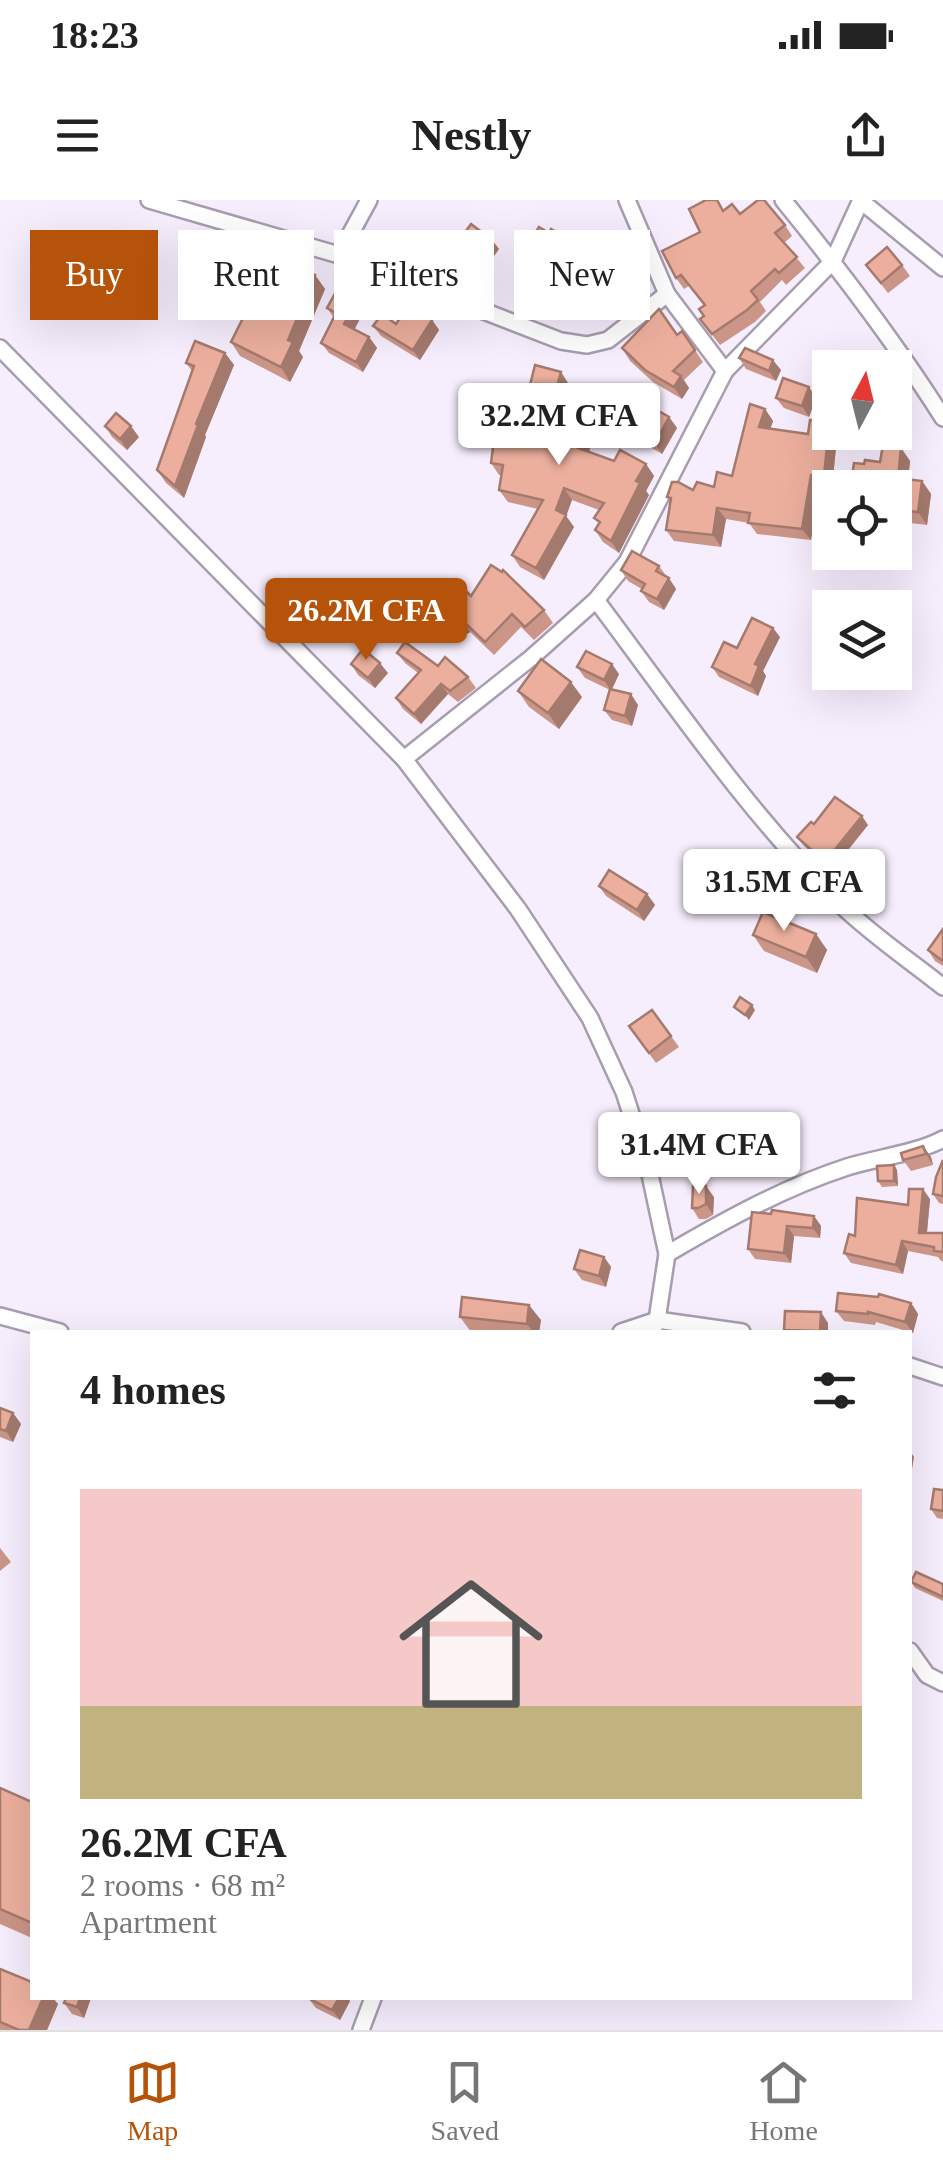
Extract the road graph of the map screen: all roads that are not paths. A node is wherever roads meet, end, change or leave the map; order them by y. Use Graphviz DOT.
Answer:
graph roads {
  1 [pos="149,200"];
  2 [pos="368,200"];
  3 [pos="626,200"];
  4 [pos="783,200"];
  5 [pos="861,201"];
  6 [pos="352,230"];
  7 [pos="334,254"];
  8 [pos="833,261"];
  9 [pos="943,268"];
  10 [pos="667,294"];
  11 [pos="494,315"];
  12 [pos="0,348"];
  13 [pos="725,371"];
  14 [pos="943,418"];
  15 [pos="596,600"];
  16 [pos="404,759"];
  17 [pos="943,986"];
  18 [pos="943,1140"];
  19 [pos="667,1254"];
  20 [pos="0,1316"];
  21 [pos="655,1326"];
  22 [pos="686,1328"];
  23 [pos="52,1330"];
  24 [pos="714,1330"];
  25 [pos="912,1367"];
  26 [pos="943,1376"];
  27 [pos="912,1655"];
  28 [pos="943,1683"];
  29 [pos="372,2000"];
  30 [pos="361,2030"];
  1 -- 7 [label="street"];
  2 -- 6 [label="street"];
  3 -- 10 [label="street"];
  4 -- 8 [label="street"];
  5 -- 8 [label="street"];
  5 -- 9 [label="street"];
  8 -- 13 [label="street"];
  8 -- 14 [label="street"];
  10 -- 11 [label="street"];
  10 -- 13 [label="street"];
  12 -- 16 [label="street"];
  13 -- 15 [label="street"];
  15 -- 16 [label="street"];
  15 -- 17 [label="street"];
  16 -- 19 [label="street"];
  18 -- 19 [label="street"];
  19 -- 21 [label="street"];
  20 -- 23 [label="street"];
  21 -- 22 [label="street"];
  22 -- 24 [label="street"];
  25 -- 26 [label="street"];
  27 -- 28 [label="street"];
  29 -- 30 [label="street"];
}
